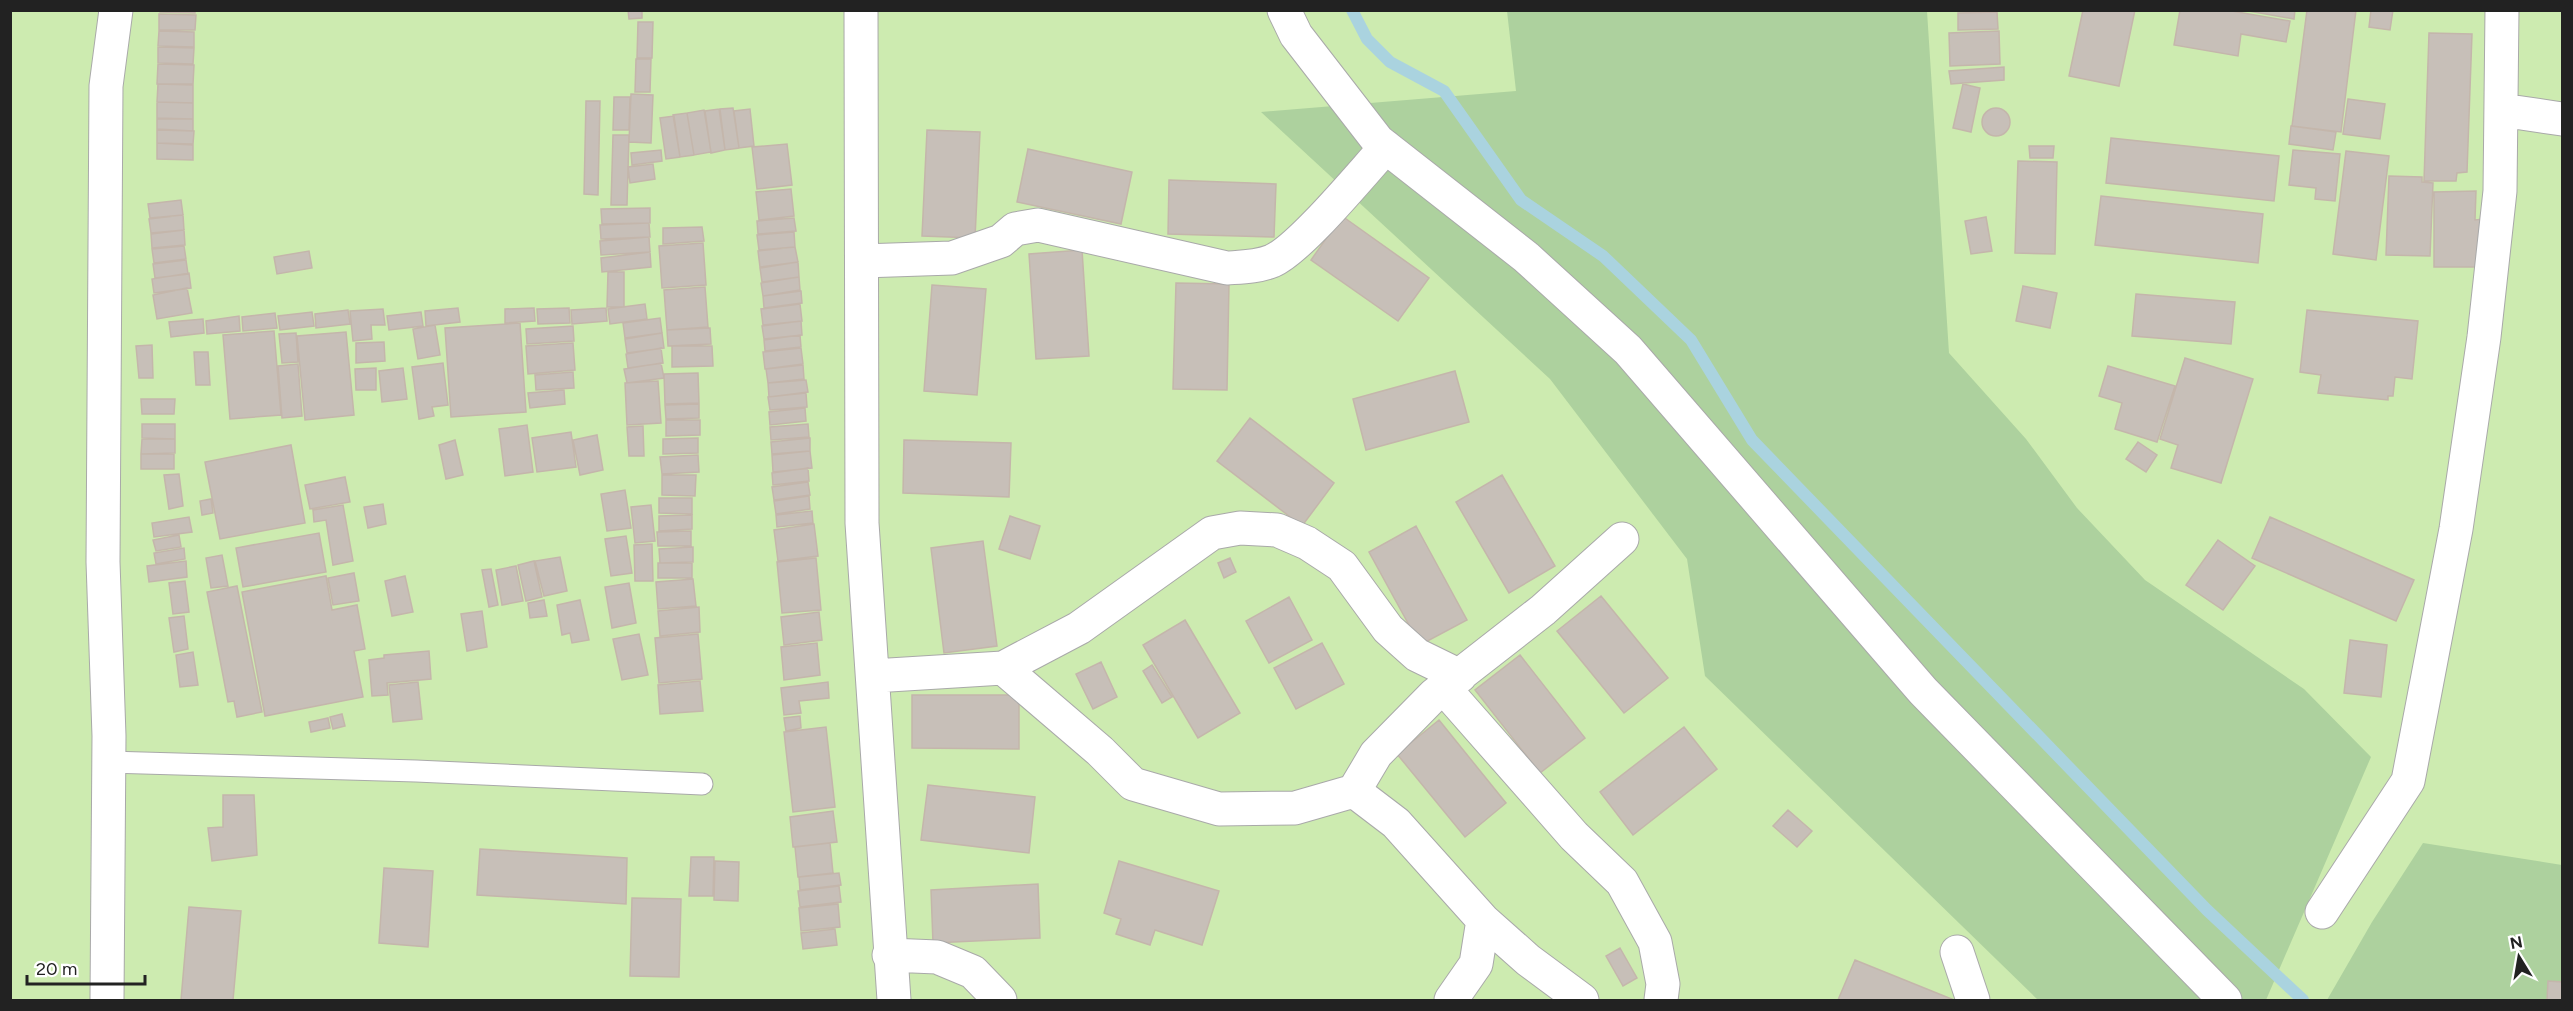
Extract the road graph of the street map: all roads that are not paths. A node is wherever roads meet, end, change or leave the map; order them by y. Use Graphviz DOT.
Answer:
graph roads {
  1 [pos="116,10"];
  2 [pos="861,10"];
  3 [pos="1284,10"];
  4 [pos="2502,10"];
  5 [pos="2501,110"];
  6 [pos="2562,118"];
  7 [pos="1386,147"];
  8 [pos="862,261"];
  9 [pos="1622,539"];
  10 [pos="1003,668"];
  11 [pos="873,676"];
  12 [pos="1452,682"];
  13 [pos="108,762"];
  14 [pos="702,784"];
  15 [pos="1354,791"];
  16 [pos="2322,912"];
  17 [pos="1483,920"];
  18 [pos="1957,952"];
  19 [pos="889,955"];
  20 [pos="107,1000"];
  21 [pos="894,1000"];
  22 [pos="1000,1000"];
  23 [pos="1451,1000"];
  24 [pos="1582,1000"];
  25 [pos="1661,1000"];
  26 [pos="1973,1000"];
  27 [pos="2225,1000"];
  1 -- 13 [label="street"];
  2 -- 8 [label="street"];
  3 -- 7 [label="street"];
  4 -- 5 [label="street"];
  5 -- 6 [label="street"];
  5 -- 16 [label="street"];
  7 -- 8 [label="street"];
  7 -- 27 [label="street"];
  8 -- 11 [label="street"];
  9 -- 12 [label="street"];
  10 -- 11 [label="street"];
  10 -- 12 [label="street"];
  10 -- 15 [label="street"];
  11 -- 19 [label="street"];
  12 -- 15 [label="street"];
  12 -- 25 [label="street"];
  13 -- 14 [label="lane"];
  13 -- 20 [label="street"];
  15 -- 17 [label="street"];
  17 -- 23 [label="street"];
  17 -- 24 [label="street"];
  18 -- 26 [label="street"];
  19 -- 21 [label="street"];
  19 -- 22 [label="street"];
}
